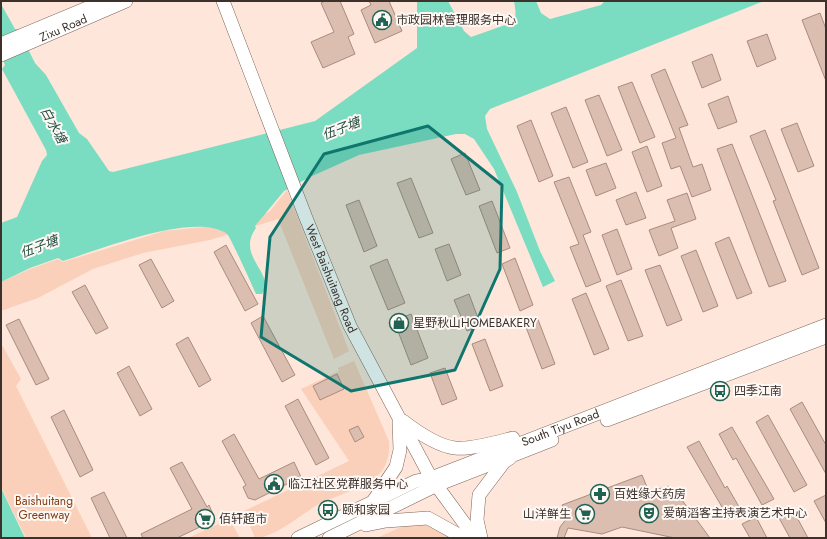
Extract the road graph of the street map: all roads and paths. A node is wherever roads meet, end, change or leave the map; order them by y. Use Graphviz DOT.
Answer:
graph roads {
  1 [pos="104,1"];
  2 [pos="126,1"];
  3 [pos="223,1"];
  4 [pos="25,40"];
  5 [pos="1,44"];
  6 [pos="1,55"];
  7 [pos="826,325"];
  8 [pos="826,337"];
  9 [pos="399,418"];
  10 [pos="532,438"];
  11 [pos="518,453"];
  12 [pos="434,482"];
  13 [pos="374,500"];
  14 [pos="347,530"];
  15 [pos="298,538"];
  16 [pos="329,538"];
  17 [pos="464,538"];
  18 [pos="475,538"];
  19 [pos="481,538"];
  1 -- 4 [label="street, Zixu Road"];
  2 -- 4 [label="street, Zixu Road"];
  3 -- 9 [label="street, West Baishuitang Road"];
  4 -- 5 [label="street, Zixu Road"];
  4 -- 6 [label="street, Zixu Road"];
  7 -- 10 [label="street, South Tiyu Road"];
  8 -- 11 [label="street, South Tiyu Road"];
  9 -- 10 [label="street"];
  9 -- 12 [label="street, West Baishuitang Road"];
  9 -- 13 [label="street"];
  10 -- 12 [label="street, South Tiyu Road"];
  11 -- 12 [label="street, South Tiyu Road"];
  11 -- 19 [label="street"];
  12 -- 13 [label="street, South Tiyu Road"];
  12 -- 14 [label="street, South Tiyu Road"];
  12 -- 18 [label="street, West Baishuitang Road"];
  13 -- 15 [label="street, South Tiyu Road"];
  14 -- 16 [label="street, South Tiyu Road"];
  14 -- 17 [label="street"];
}
